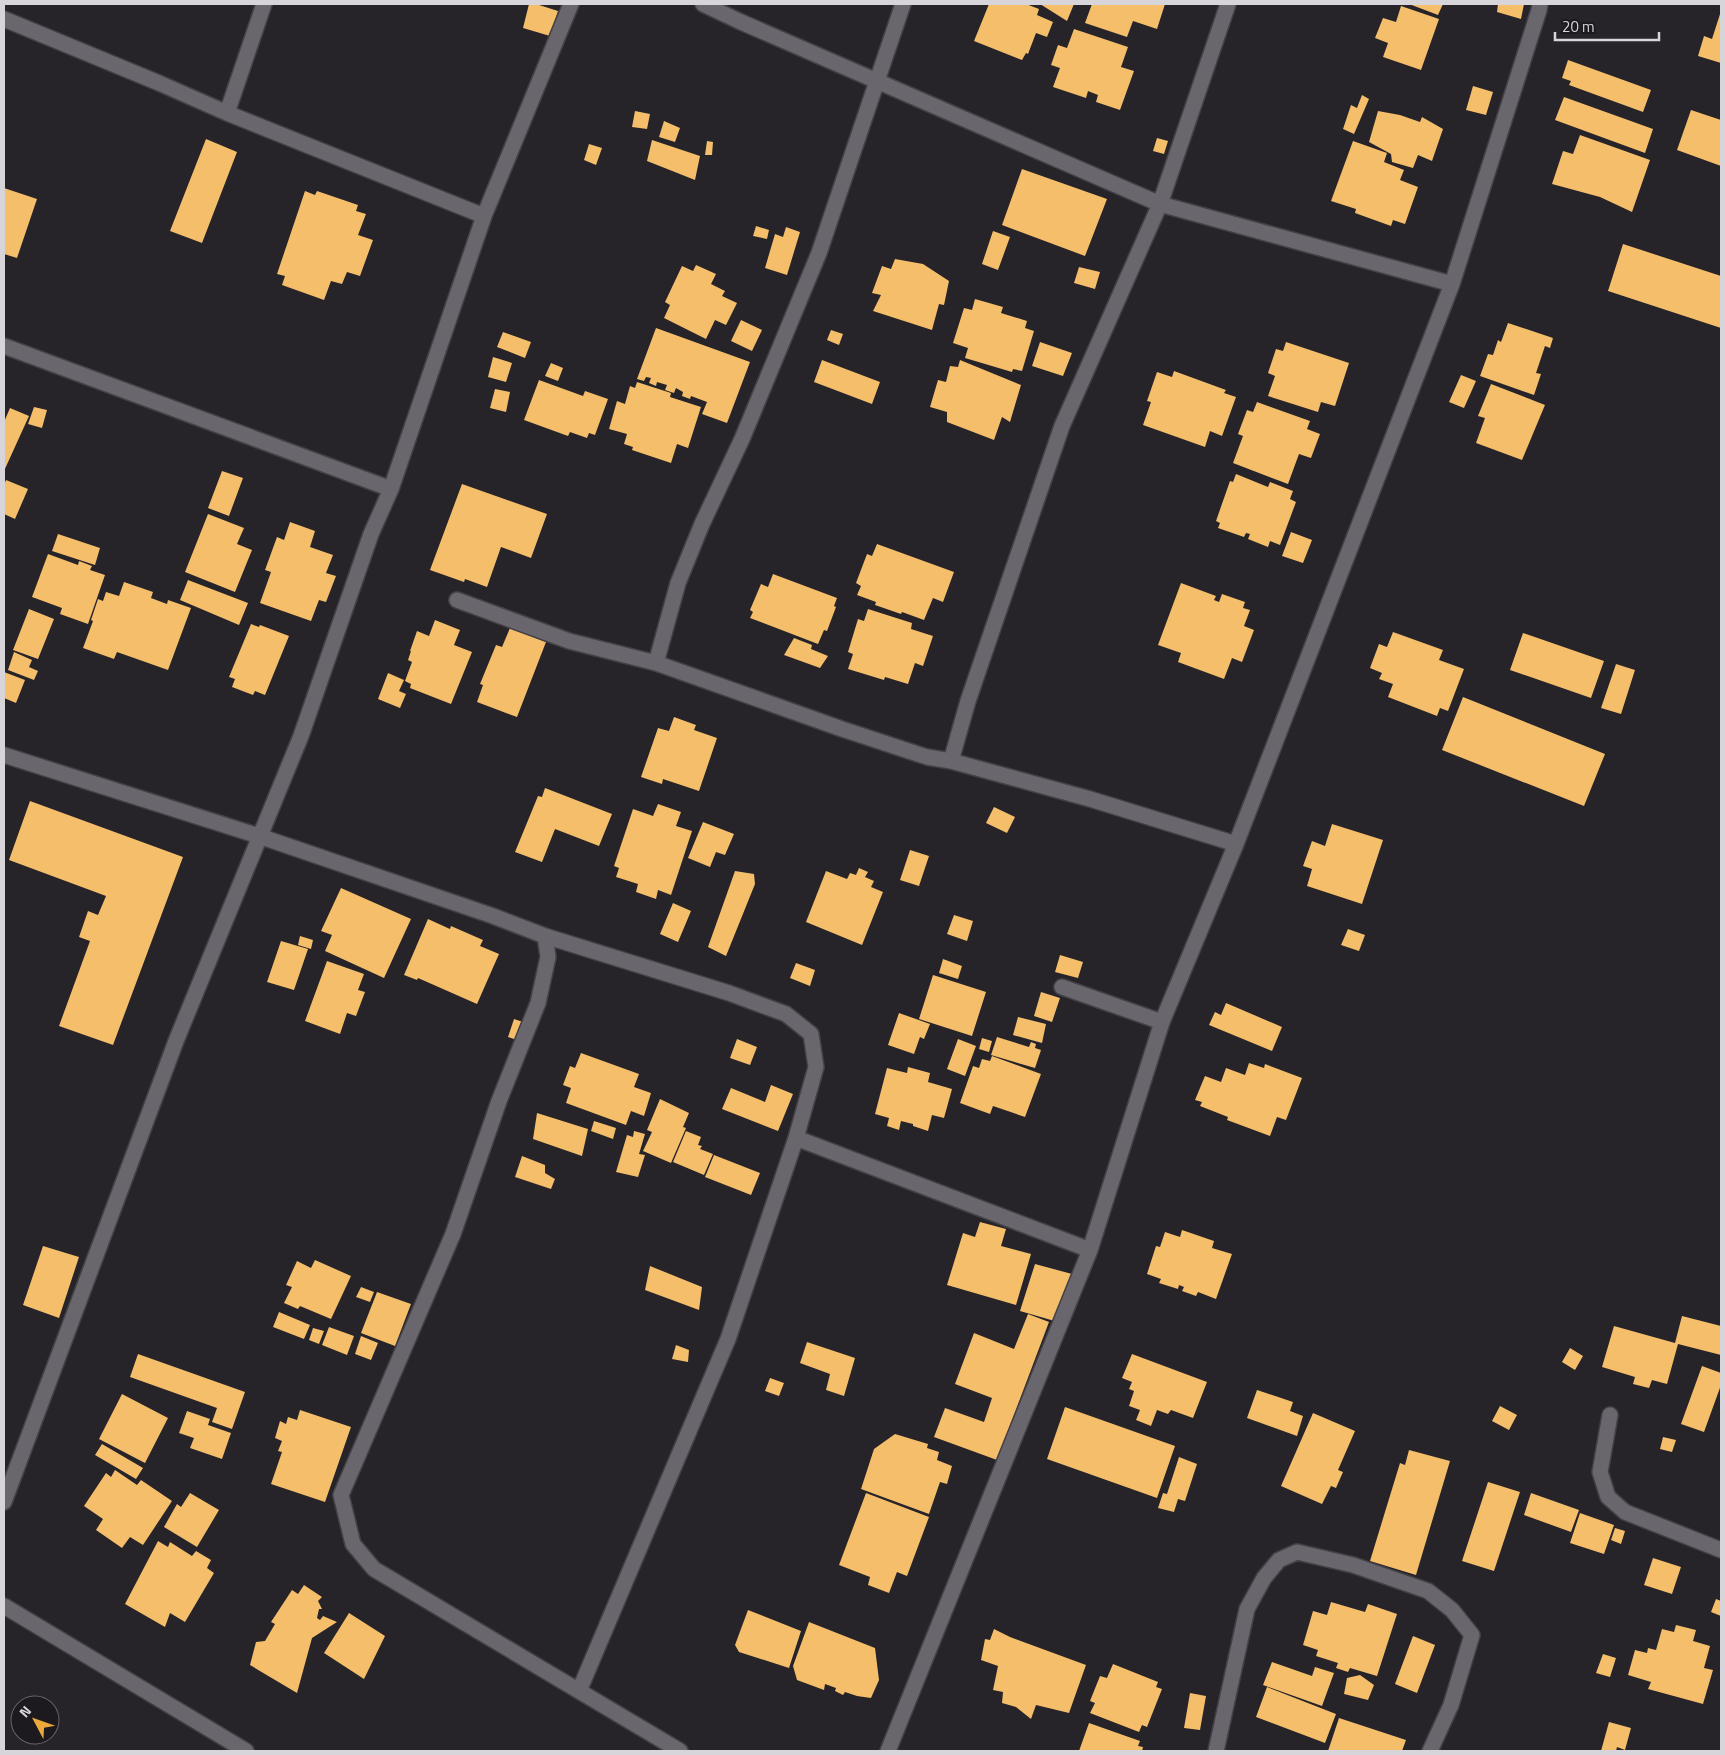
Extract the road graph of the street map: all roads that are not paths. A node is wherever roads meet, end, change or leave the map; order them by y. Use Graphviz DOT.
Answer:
graph roads {
  1 [pos="264,4"];
  2 [pos="571,4"];
  3 [pos="703,4"];
  4 [pos="903,4"];
  5 [pos="1228,4"];
  6 [pos="1540,4"];
  7 [pos="4,21"];
  8 [pos="876,81"];
  9 [pos="227,113"];
  10 [pos="1160,204"];
  11 [pos="484,216"];
  12 [pos="1452,284"];
  13 [pos="4,346"];
  14 [pos="391,489"];
  15 [pos="457,600"];
  16 [pos="656,663"];
  17 [pos="4,755"];
  18 [pos="951,761"];
  19 [pos="259,836"];
  20 [pos="1236,844"];
  21 [pos="545,936"];
  22 [pos="1062,987"];
  23 [pos="1162,1022"];
  24 [pos="796,1138"];
  25 [pos="1090,1250"];
  26 [pos="1610,1415"];
  27 [pos="4,1502"];
  28 [pos="1721,1550"];
  29 [pos="4,1606"];
  30 [pos="579,1691"];
  31 [pos="246,1751"];
  32 [pos="680,1751"];
  33 [pos="888,1751"];
  34 [pos="1216,1751"];
  35 [pos="1430,1751"];
  1 -- 9 [label="street"];
  2 -- 11 [label="street"];
  3 -- 8 [label="street"];
  4 -- 8 [label="street"];
  5 -- 10 [label="street"];
  6 -- 12 [label="street"];
  7 -- 9 [label="street"];
  8 -- 10 [label="street"];
  8 -- 16 [label="street"];
  9 -- 11 [label="street"];
  10 -- 12 [label="street"];
  10 -- 18 [label="street"];
  11 -- 14 [label="street"];
  12 -- 20 [label="street"];
  13 -- 14 [label="street"];
  14 -- 19 [label="street"];
  15 -- 16 [label="street"];
  16 -- 18 [label="street"];
  17 -- 19 [label="street"];
  18 -- 20 [label="street"];
  19 -- 21 [label="street"];
  19 -- 27 [label="street"];
  20 -- 23 [label="street"];
  21 -- 24 [label="street"];
  21 -- 30 [label="street"];
  22 -- 23 [label="street"];
  23 -- 25 [label="street"];
  24 -- 25 [label="street"];
  24 -- 30 [label="street"];
  25 -- 33 [label="street"];
  26 -- 28 [label="street"];
  29 -- 31 [label="street"];
  30 -- 32 [label="street"];
  34 -- 35 [label="street"];
}
